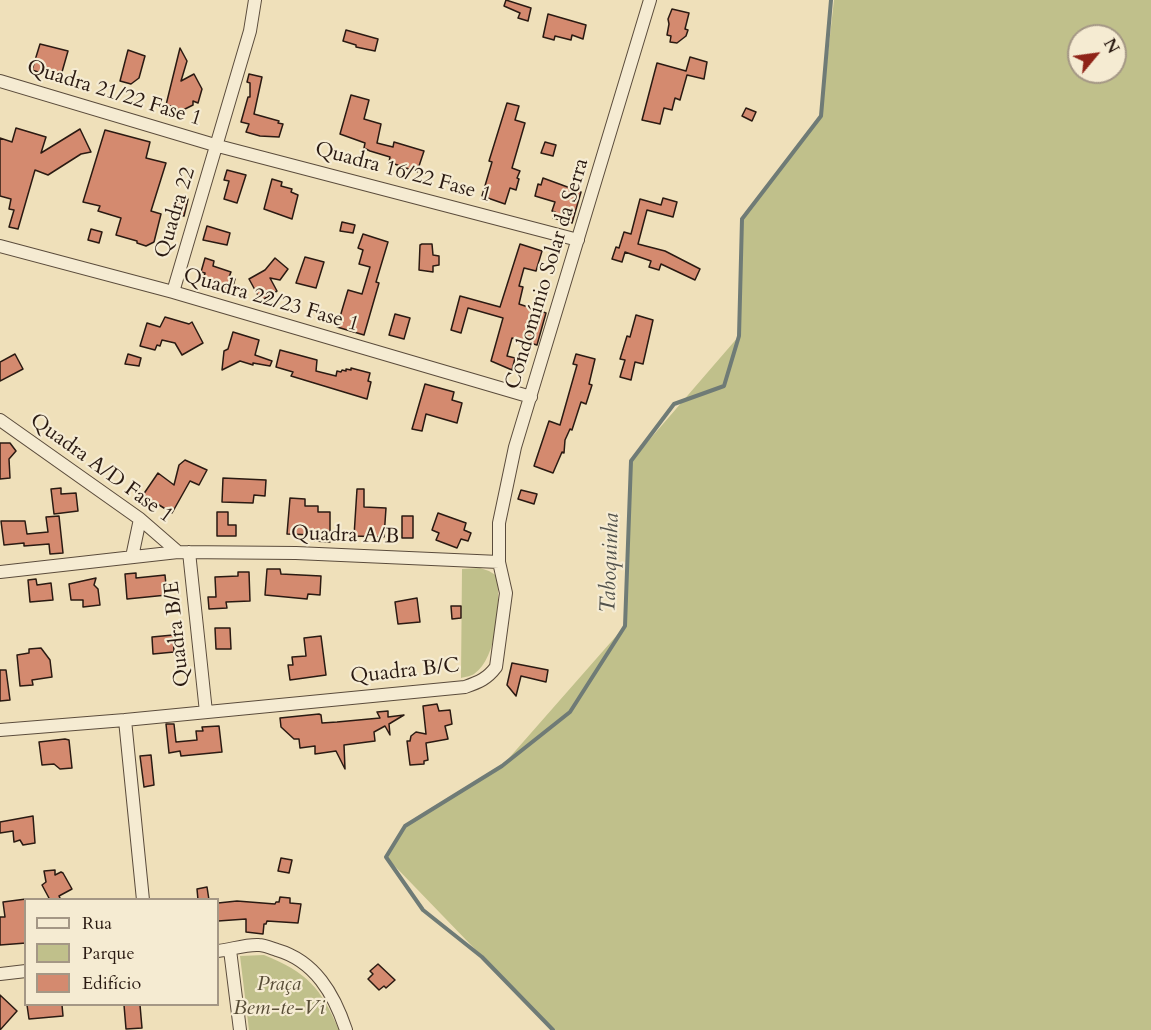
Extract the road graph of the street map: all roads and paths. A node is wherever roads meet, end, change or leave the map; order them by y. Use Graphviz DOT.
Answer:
graph roads {
  1 [pos="255,0"];
  2 [pos="650,0"];
  3 [pos="0,81"];
  4 [pos="218,146"];
  5 [pos="578,240"];
  6 [pos="0,246"];
  7 [pos="172,292"];
  8 [pos="531,397"];
  9 [pos="0,420"];
  10 [pos="140,519"];
  11 [pos="183,552"];
  12 [pos="132,557"];
  13 [pos="499,562"];
  14 [pos="0,572"];
  15 [pos="206,712"];
  16 [pos="125,720"];
  17 [pos="0,730"];
  18 [pos="143,898"];
  19 [pos="224,951"];
  20 [pos="24,972"];
  21 [pos="0,974"];
  22 [pos="240,1030"];
  23 [pos="346,1030"];
  1 -- 4 [label="street, Quadra 22"];
  2 -- 5 [label="street, Condomínio Solar da Serra"];
  3 -- 4 [label="street, Quadra 21/22 Fase 1"];
  4 -- 5 [label="street, Quadra 16/22 Fase 1"];
  4 -- 7 [label="street, Quadra 22"];
  5 -- 8 [label="street, Condomínio Solar da Serra"];
  6 -- 7 [label="street, Quadra 22/23 Fase 1"];
  7 -- 8 [label="street, Quadra 22/23 Fase 1"];
  8 -- 13 [label="street, Condomínio Solar da Serra"];
  9 -- 10 [label="street, Quadra A/D Fase 1"];
  10 -- 11 [label="street, Quadra A/D Fase 1"];
  10 -- 12 [label="street"];
  11 -- 12 [label="street, Quadra A/B"];
  11 -- 13 [label="street, Quadra A/B"];
  11 -- 15 [label="street, Quadra B/E"];
  12 -- 14 [label="street, Quadra A/B"];
  13 -- 15 [label="street, Quadra B/C"];
  15 -- 16 [label="street, Quadra B/C"];
  16 -- 17 [label="street, Quadra B/C"];
  16 -- 18 [label="street"];
  19 -- 22 [label="street"];
  19 -- 23 [label="street"];
  20 -- 21 [label="street"];
}
